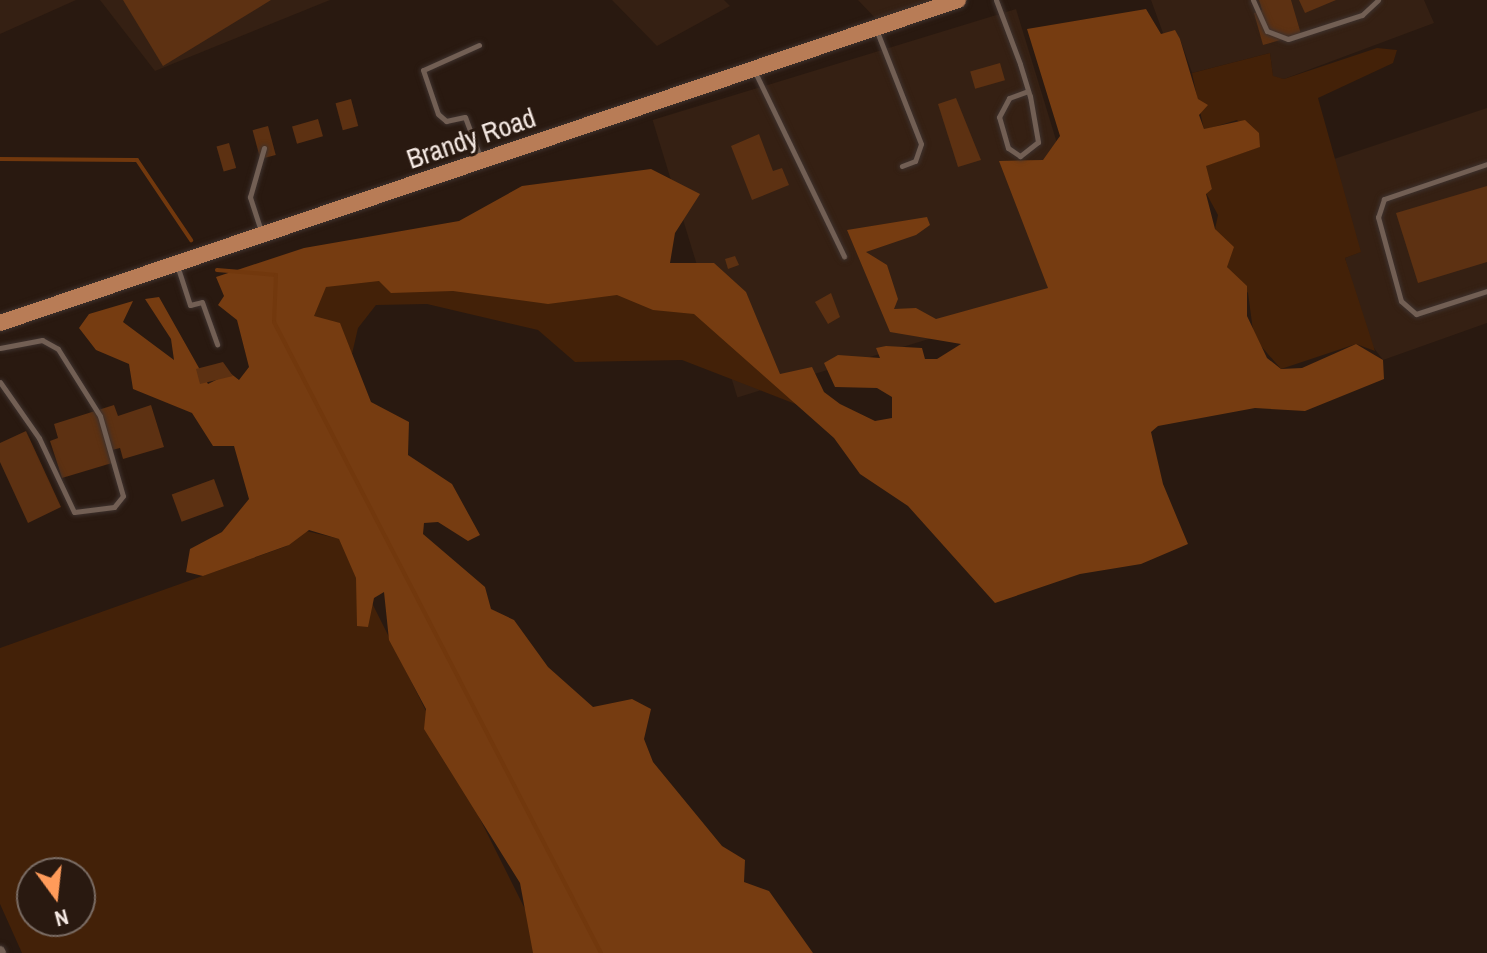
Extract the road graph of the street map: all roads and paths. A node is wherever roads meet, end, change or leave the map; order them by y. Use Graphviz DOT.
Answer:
graph roads {
  1 [pos="958,0"];
  2 [pos="996,0"];
  3 [pos="1253,0"];
  4 [pos="1378,0"];
  5 [pos="876,28"];
  6 [pos="479,45"];
  7 [pos="754,69"];
  8 [pos="1028,91"];
  9 [pos="264,148"];
  10 [pos="481,162"];
  11 [pos="1487,164"];
  12 [pos="902,166"];
  13 [pos="262,235"];
  14 [pos="844,256"];
  15 [pos="176,264"];
  16 [pos="1487,291"];
  17 [pos="0,323"];
  18 [pos="217,344"];
  19 [pos="0,348"];
  20 [pos="0,382"];
  1 -- 5 [label="main road, Brandy Road"];
  2 -- 8 [label="lane"];
  3 -- 4 [label="lane"];
  5 -- 7 [label="main road, Brandy Road"];
  5 -- 12 [label="lane"];
  6 -- 10 [label="lane"];
  7 -- 10 [label="main road, Brandy Road"];
  7 -- 14 [label="lane"];
  8 -- 8 [label="lane"];
  9 -- 13 [label="lane"];
  10 -- 13 [label="main road, Brandy Road"];
  11 -- 16 [label="lane"];
  13 -- 15 [label="main road, Brandy Road"];
  15 -- 17 [label="main road, Brandy Road"];
  15 -- 18 [label="lane"];
  19 -- 20 [label="lane"];
}
